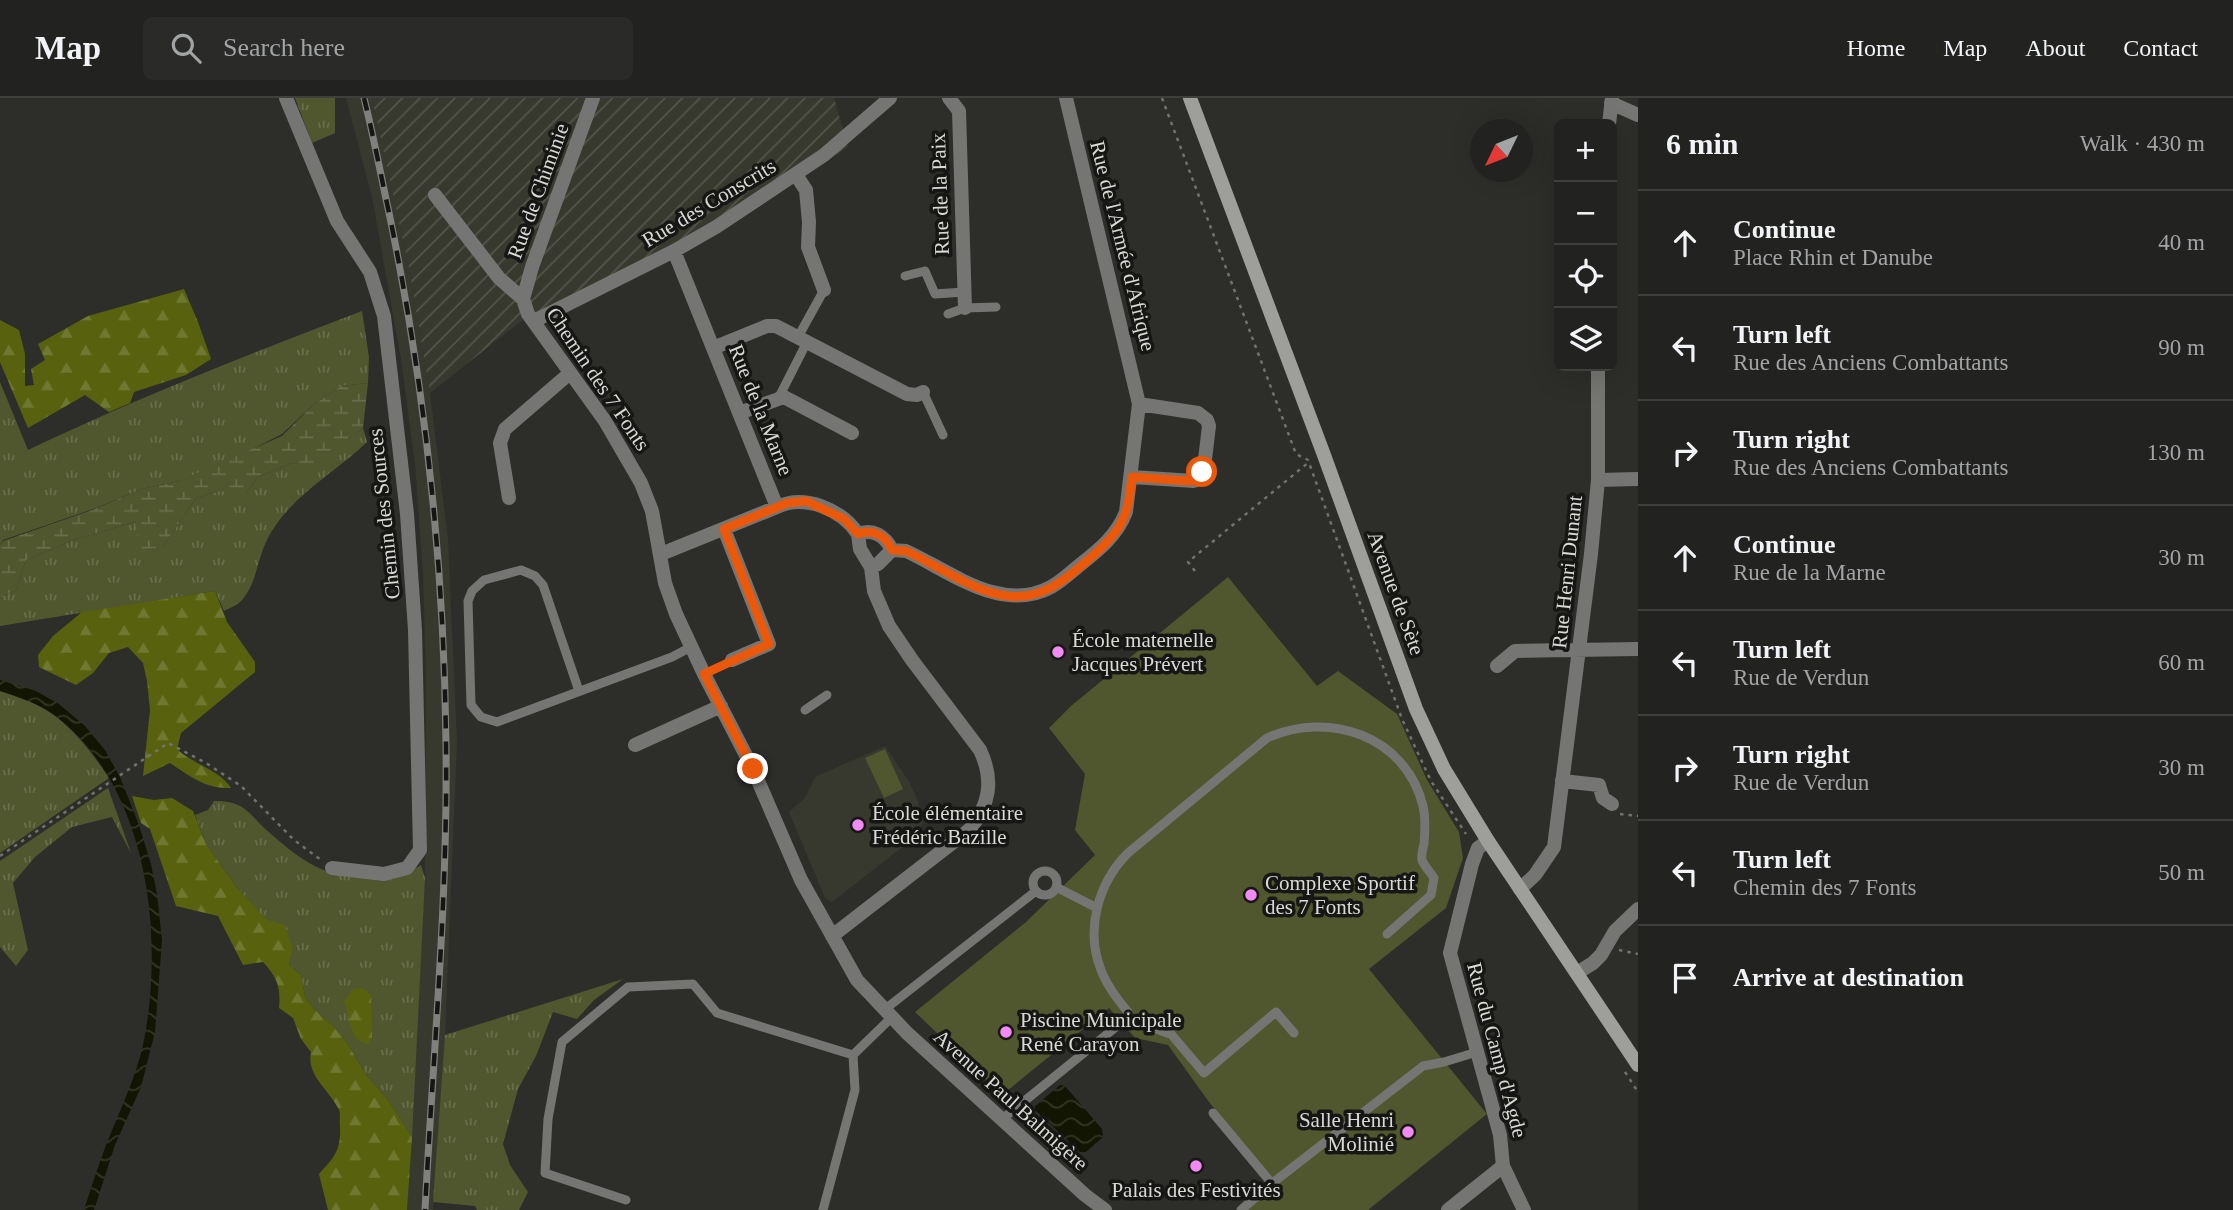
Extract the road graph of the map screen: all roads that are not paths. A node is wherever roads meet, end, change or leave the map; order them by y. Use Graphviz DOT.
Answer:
graph roads {
  1 [pos="286,98"];
  2 [pos="593,98"];
  3 [pos="890,98"];
  4 [pos="948,98"];
  5 [pos="1066,98"];
  6 [pos="1190,98"];
  7 [pos="1612,100"];
  8 [pos="1638,115"];
  9 [pos="1610,119"];
  10 [pos="796,174"];
  11 [pos="435,195"];
  12 [pos="674,251"];
  13 [pos="905,276"];
  14 [pos="824,290"];
  15 [pos="964,292"];
  16 [pos="523,299"];
  17 [pos="996,307"];
  18 [pos="965,308"];
  19 [pos="948,314"];
  20 [pos="534,321"];
  21 [pos="803,340"];
  22 [pos="713,348"];
  23 [pos="1598,371"];
  24 [pos="570,373"];
  25 [pos="923,392"];
  26 [pos="779,397"];
  27 [pos="1139,404"];
  28 [pos="739,413"];
  29 [pos="852,433"];
  30 [pos="943,435"];
  31 [pos="1132,477"];
  32 [pos="1638,479"];
  33 [pos="1598,480"];
  34 [pos="509,498"];
  35 [pos="777,507"];
  36 [pos="724,529"];
  37 [pos="858,534"];
  38 [pos="892,550"];
  39 [pos="661,554"];
  40 [pos="871,567"];
  41 [pos="691,647"];
  42 [pos="1638,649"];
  43 [pos="1580,650"];
  44 [pos="732,660"];
  45 [pos="1497,666"];
  46 [pos="579,691"];
  47 [pos="827,695"];
  48 [pos="722,706"];
  49 [pos="805,710"];
  50 [pos="635,746"];
  51 [pos="1562,781"];
  52 [pos="1612,804"];
  53 [pos="1488,841"];
  54 [pos="332,868"];
  55 [pos="1056,887"];
  56 [pos="1520,889"];
  57 [pos="1036,891"];
  58 [pos="1097,908"];
  59 [pos="1638,909"];
  60 [pos="1387,934"];
  61 [pos="832,936"];
  62 [pos="1577,973"];
  63 [pos="888,1014"];
  64 [pos="1127,1018"];
  65 [pos="1294,1033"];
  66 [pos="1477,1052"];
  67 [pos="853,1055"];
  68 [pos="1638,1065"];
  69 [pos="1213,1113"];
  70 [pos="1001,1120"];
  71 [pos="1503,1166"];
  72 [pos="1270,1185"];
  73 [pos="626,1200"];
  74 [pos="823,1210"];
  75 [pos="1105,1210"];
  76 [pos="1241,1210"];
  77 [pos="1448,1210"];
  78 [pos="1524,1210"];
  1 -- 54 [label="street, Chemin des Sources"];
  2 -- 16 [label="street, Rue de Chiminie"];
  3 -- 10 [label="street, Rue des Conscrits"];
  4 -- 15 [label="street, Rue de la Paix"];
  5 -- 27 [label="street, Rue de l'Armée d'Afrique"];
  6 -- 53 [label="main road, Avenue de Sète"];
  7 -- 8 [label="street"];
  7 -- 9 [label="street"];
  10 -- 12 [label="street, Rue des Conscrits"];
  10 -- 14 [label="street"];
  11 -- 16 [label="street, Chemin des 7 Fonts"];
  12 -- 20 [label="street, Rue des Conscrits"];
  12 -- 22 [label="street, Rue de la Marne"];
  13 -- 15 [label="lane, Rue de la Paix"];
  14 -- 21 [label="lane"];
  15 -- 18 [label="street, Rue de la Paix"];
  16 -- 20 [label="street, Chemin des 7 Fonts"];
  17 -- 18 [label="lane"];
  18 -- 19 [label="lane"];
  20 -- 24 [label="street, Chemin des 7 Fonts"];
  21 -- 22 [label="street"];
  21 -- 25 [label="street"];
  21 -- 26 [label="lane"];
  22 -- 28 [label="street, Rue de la Marne"];
  23 -- 33 [label="street, Rue Henri Dunant"];
  24 -- 34 [label="street"];
  24 -- 39 [label="street, Chemin des 7 Fonts"];
  25 -- 30 [label="lane"];
  26 -- 28 [label="street"];
  26 -- 29 [label="street"];
  27 -- 31 [label="street, Rue de l'Armée d'Afrique"];
  27 -- 31 [label="street"];
  28 -- 35 [label="street, Rue de la Marne"];
  31 -- 38 [label="street, Rue de l'Armée d'Afrique"];
  32 -- 33 [label="street"];
  33 -- 43 [label="street, Rue Henri Dunant"];
  35 -- 36 [label="street, Rue de la Marne"];
  35 -- 37 [label="street"];
  36 -- 39 [label="street, Rue de la Marne"];
  36 -- 44 [label="street"];
  37 -- 38 [label="street, Rue de l'Armée d'Afrique"];
  37 -- 40 [label="street"];
  38 -- 40 [label="street"];
  39 -- 41 [label="street, Chemin des 7 Fonts"];
  40 -- 61 [label="street"];
  41 -- 46 [label="lane"];
  41 -- 48 [label="street, Chemin des 7 Fonts"];
  42 -- 43 [label="street"];
  43 -- 45 [label="street"];
  43 -- 51 [label="street, Rue Henri Dunant"];
  46 -- 46 [label="lane"];
  47 -- 49 [label="lane"];
  48 -- 50 [label="street"];
  48 -- 61 [label="street, Chemin des 7 Fonts"];
  51 -- 52 [label="street"];
  51 -- 56 [label="street, Rue Henri Dunant"];
  53 -- 56 [label="main road, Avenue de Sète"];
  53 -- 66 [label="street, Rue du Camp d'Agde"];
  55 -- 57 [label="lane"];
  55 -- 57 [label="lane"];
  55 -- 58 [label="lane"];
  56 -- 62 [label="main road, Avenue de Sète"];
  57 -- 63 [label="lane"];
  58 -- 60 [label="lane"];
  58 -- 64 [label="lane"];
  59 -- 62 [label="street"];
  61 -- 63 [label="street, Chemin des 7 Fonts"];
  62 -- 68 [label="main road, Avenue de Sète"];
  63 -- 67 [label="lane"];
  63 -- 70 [label="street, Avenue Paul Balmigère"];
  64 -- 65 [label="lane"];
  64 -- 70 [label="lane"];
  66 -- 71 [label="street, Rue du Camp d'Agde"];
  66 -- 72 [label="lane"];
  67 -- 73 [label="lane"];
  67 -- 74 [label="lane"];
  69 -- 72 [label="lane"];
  70 -- 75 [label="street, Avenue Paul Balmigère"];
  71 -- 77 [label="street, Rue du Camp d'Agde"];
  71 -- 78 [label="street"];
  72 -- 76 [label="lane"];
}
